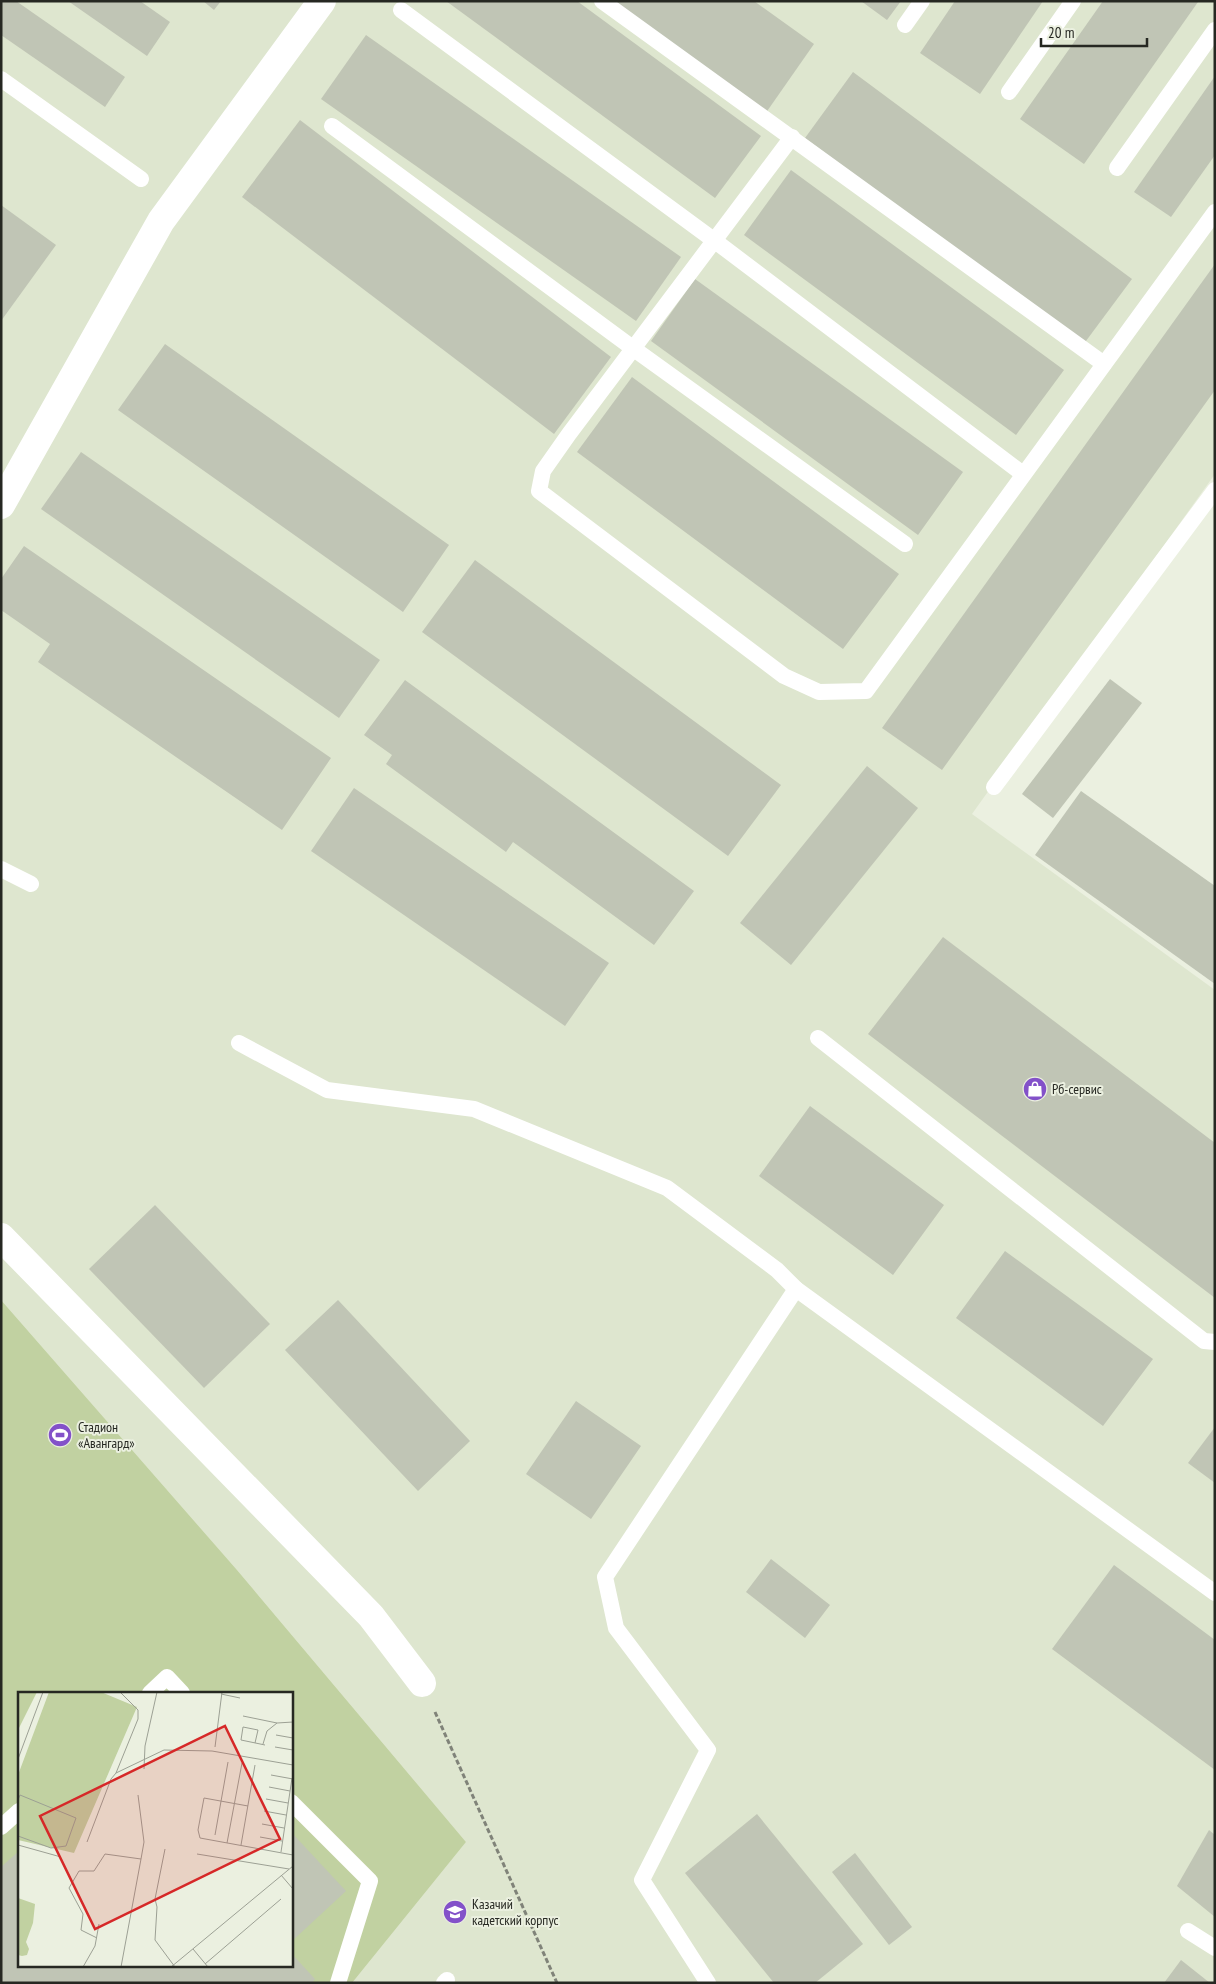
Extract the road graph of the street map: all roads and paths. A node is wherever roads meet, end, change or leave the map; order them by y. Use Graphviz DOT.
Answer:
graph roads {
  1 [pos="322,1"];
  2 [pos="602,1"];
  3 [pos="922,1"];
  4 [pos="1073,1"];
  5 [pos="401,10"];
  6 [pos="905,25"];
  7 [pos="1215,30"];
  8 [pos="1,79"];
  9 [pos="1009,92"];
  10 [pos="332,126"];
  11 [pos="792,137"];
  12 [pos="1117,168"];
  13 [pos="141,179"];
  14 [pos="1215,212"];
  15 [pos="715,241"];
  16 [pos="634,349"];
  17 [pos="1104,364"];
  18 [pos="1023,474"];
  19 [pos="1215,490"];
  20 [pos="1,505"];
  21 [pos="905,544"];
  22 [pos="994,787"];
  23 [pos="1,869"];
  24 [pos="31,884"];
  25 [pos="818,1038"];
  26 [pos="238,1043"];
  27 [pos="1,1237"];
  28 [pos="796,1290"];
  29 [pos="1215,1342"];
  30 [pos="1215,1593"];
  31 [pos="422,1683"];
  32 [pos="151,1692"];
  33 [pos="181,1692"];
  34 [pos="292,1803"];
  35 [pos="18,1813"];
  36 [pos="1,1827"];
  37 [pos="1188,1931"];
  38 [pos="1215,1948"];
  39 [pos="338,1983"];
  40 [pos="557,1983"];
  41 [pos="708,1983"];
  1 -- 20 [label="street"];
  2 -- 11 [label="lane"];
  3 -- 6 [label="lane"];
  4 -- 9 [label="lane"];
  5 -- 15 [label="lane"];
  7 -- 12 [label="lane"];
  8 -- 13 [label="lane"];
  10 -- 16 [label="lane"];
  11 -- 15 [label="lane"];
  11 -- 17 [label="lane"];
  14 -- 17 [label="lane"];
  15 -- 16 [label="lane"];
  15 -- 18 [label="lane"];
  16 -- 18 [label="lane"];
  16 -- 21 [label="lane"];
  17 -- 18 [label="lane"];
  19 -- 22 [label="lane"];
  23 -- 24 [label="lane"];
  25 -- 29 [label="lane"];
  26 -- 28 [label="lane"];
  27 -- 31 [label="street"];
  28 -- 30 [label="lane"];
  28 -- 41 [label="lane"];
  31 -- 40 [label="path"];
  32 -- 33 [label="lane"];
  34 -- 39 [label="lane"];
  35 -- 36 [label="lane"];
  37 -- 38 [label="lane"];
}
